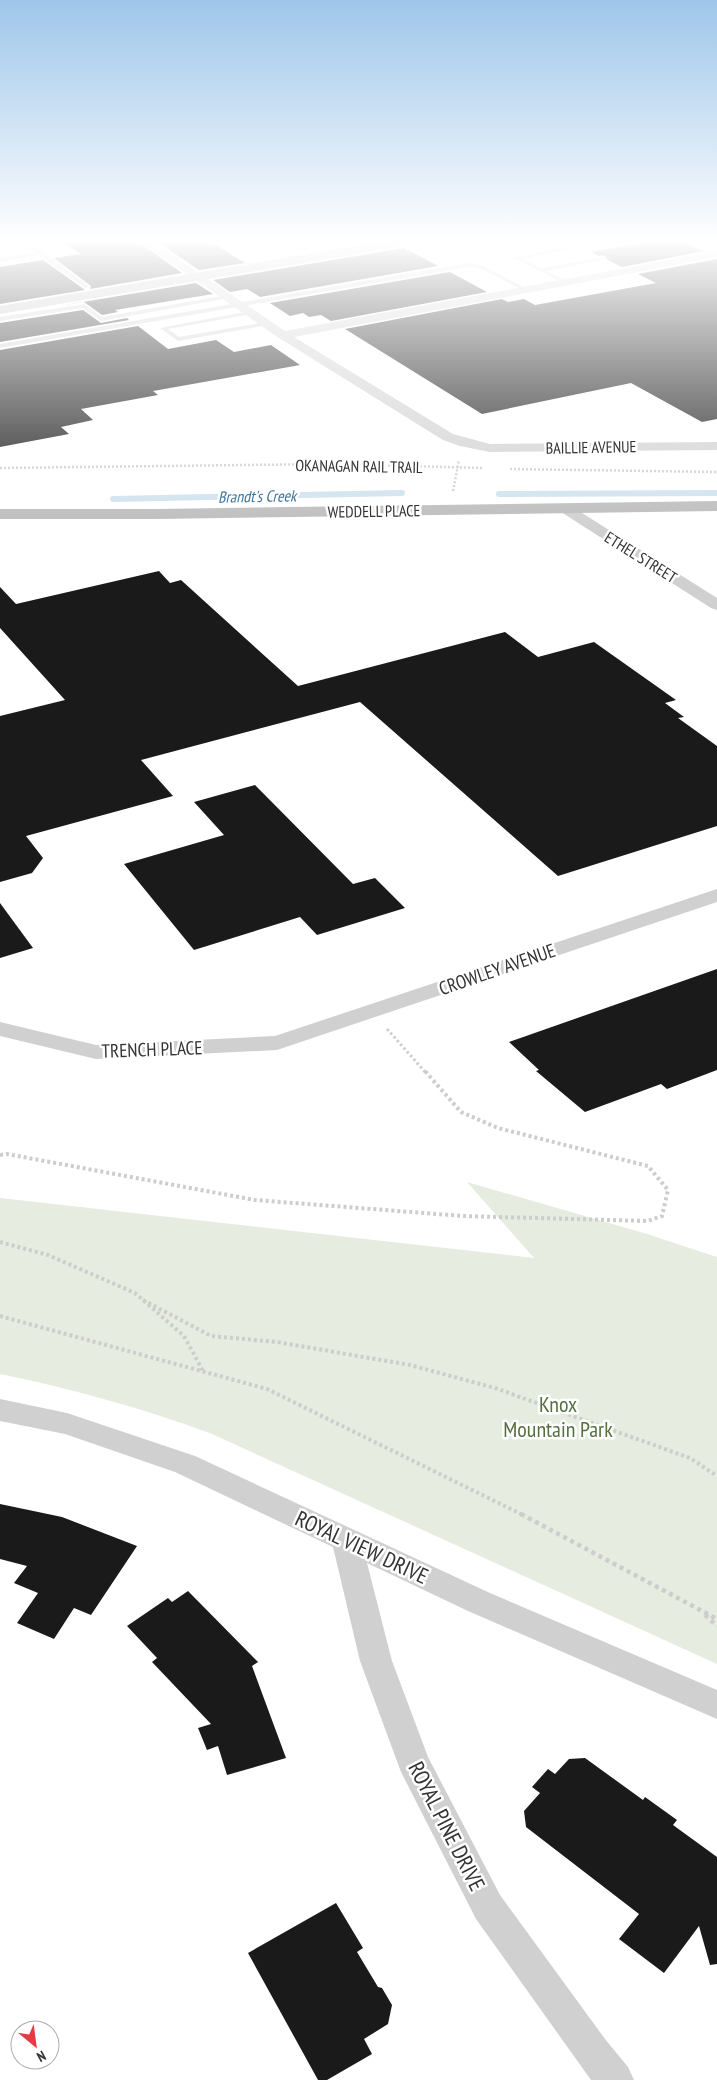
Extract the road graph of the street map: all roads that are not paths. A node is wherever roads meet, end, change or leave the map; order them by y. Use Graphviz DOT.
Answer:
graph roads {
  1 [pos="34,340"];
  2 [pos="291,340"];
  3 [pos="0,346"];
  4 [pos="717,446"];
  5 [pos="717,506"];
  6 [pos="566,509"];
  7 [pos="0,514"];
  8 [pos="717,605"];
  9 [pos="717,895"];
  10 [pos="0,1029"];
  11 [pos="277,1043"];
  12 [pos="0,1410"];
  13 [pos="346,1538"];
  14 [pos="717,1705"];
  15 [pos="615,2080"];
  1 -- 3 [label="lane"];
  2 -- 4 [label="street, BAILLIE AVENUE"];
  5 -- 6 [label="main road, WEDDELL PLACE"];
  6 -- 7 [label="main road, WEDDELL PLACE"];
  6 -- 8 [label="street, ETHEL STREET"];
  9 -- 11 [label="street, CROWLEY AVENUE"];
  10 -- 11 [label="street, TRENCH PLACE"];
  12 -- 13 [label="street, ROYAL VIEW DRIVE"];
  13 -- 14 [label="street, ROYAL VIEW DRIVE"];
  13 -- 15 [label="street, ROYAL PINE DRIVE"];
}
